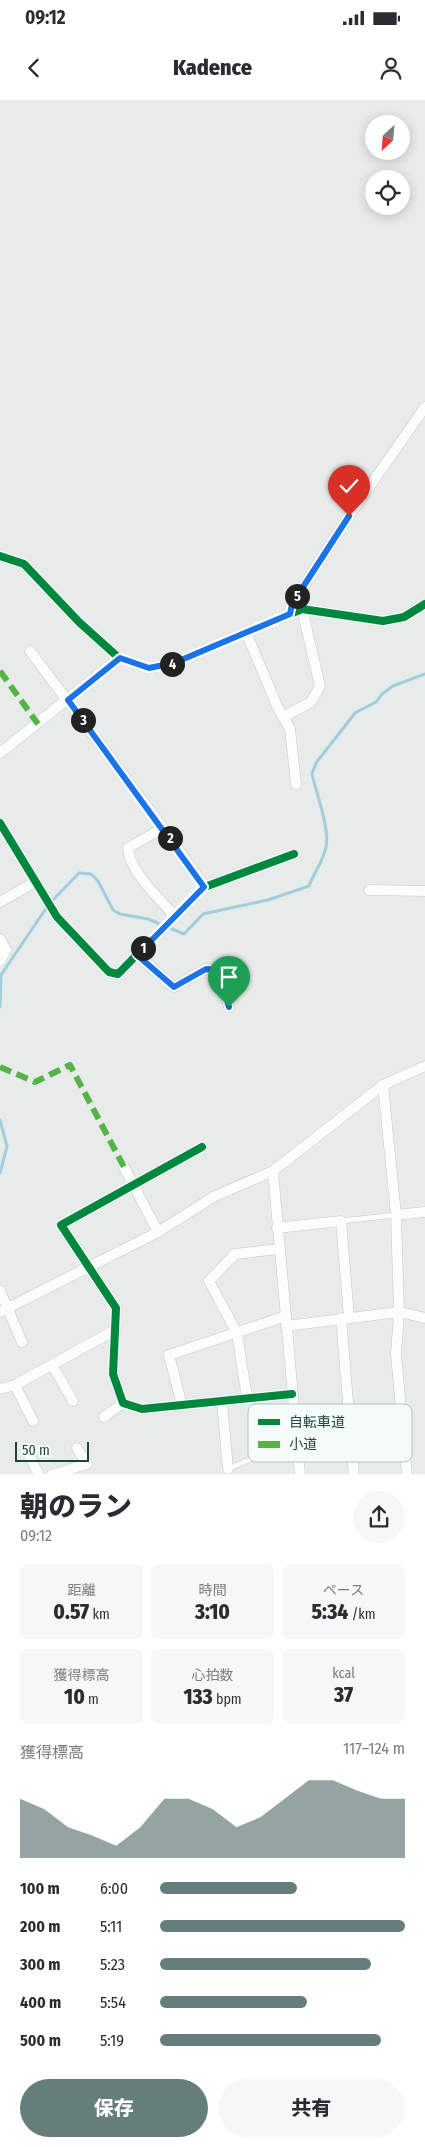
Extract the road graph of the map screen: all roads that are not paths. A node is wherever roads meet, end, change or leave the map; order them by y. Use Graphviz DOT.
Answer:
graph roads {
  1 [pos="425,407"];
  2 [pos="0,556"];
  3 [pos="425,604"];
  4 [pos="302,609"];
  5 [pos="290,614"];
  6 [pos="246,632"];
  7 [pos="30,651"];
  8 [pos="120,658"];
  9 [pos="68,700"];
  10 [pos="283,717"];
  11 [pos="0,753"];
  12 [pos="296,784"];
  13 [pos="0,823"];
  14 [pos="163,828"];
  15 [pos="4,838"];
  16 [pos="294,854"];
  17 [pos="36,882"];
  18 [pos="204,887"];
  19 [pos="369,890"];
  20 [pos="425,892"];
  21 [pos="0,902"];
  22 [pos="174,916"];
  23 [pos="0,939"];
  24 [pos="137,955"];
  25 [pos="0,961"];
  26 [pos="229,1007"];
  27 [pos="425,1066"];
  28 [pos="383,1085"];
  29 [pos="202,1148"];
  30 [pos="124,1167"];
  31 [pos="273,1171"];
  32 [pos="134,1185"];
  33 [pos="425,1212"];
  34 [pos="396,1214"];
  35 [pos="341,1221"];
  36 [pos="277,1228"];
  37 [pos="158,1232"];
  38 [pos="278,1249"];
  39 [pos="87,1266"];
  40 [pos="0,1291"];
  41 [pos="4,1311"];
  42 [pos="400,1312"];
  43 [pos="345,1317"];
  44 [pos="425,1318"];
  45 [pos="286,1321"];
  46 [pos="114,1330"];
  47 [pos="237,1333"];
  48 [pos="22,1342"];
  49 [pos="52,1365"];
  50 [pos="16,1385"];
  51 [pos="0,1389"];
  52 [pos="292,1394"];
  53 [pos="247,1398"];
  54 [pos="73,1401"];
  55 [pos="222,1402"];
  56 [pos="123,1404"];
  57 [pos="293,1404"];
  58 [pos="350,1404"];
  59 [pos="401,1404"];
  60 [pos="182,1405"];
  61 [pos="104,1417"];
  62 [pos="33,1421"];
  63 [pos="77,1448"];
  64 [pos="28,1453"];
  65 [pos="248,1460"];
  66 [pos="228,1469"];
  67 [pos="39,1474"];
  68 [pos="51,1474"];
  1 -- 5 [label="street"];
  2 -- 8 [label="street"];
  3 -- 4 [label="street"];
  4 -- 5 [label="street"];
  4 -- 10 [label="street"];
  5 -- 6 [label="street"];
  6 -- 8 [label="street"];
  6 -- 10 [label="street"];
  7 -- 9 [label="street"];
  8 -- 9 [label="street"];
  9 -- 11 [label="street"];
  9 -- 14 [label="street"];
  10 -- 12 [label="street"];
  13 -- 15 [label="street"];
  14 -- 18 [label="street"];
  14 -- 22 [label="street"];
  15 -- 17 [label="street"];
  16 -- 18 [label="street"];
  17 -- 21 [label="street"];
  17 -- 24 [label="street"];
  18 -- 22 [label="street"];
  19 -- 20 [label="street"];
  22 -- 24 [label="street"];
  23 -- 25 [label="street"];
  24 -- 26 [label="street"];
  27 -- 28 [label="street"];
  28 -- 31 [label="street"];
  28 -- 34 [label="street"];
  29 -- 32 [label="street"];
  30 -- 32 [label="street"];
  31 -- 36 [label="street"];
  31 -- 37 [label="street"];
  32 -- 37 [label="street"];
  32 -- 39 [label="street"];
  33 -- 34 [label="street"];
  34 -- 35 [label="lane"];
  34 -- 42 [label="street"];
  35 -- 36 [label="street"];
  35 -- 43 [label="street"];
  36 -- 38 [label="street"];
  37 -- 39 [label="street"];
  38 -- 45 [label="street"];
  38 -- 47 [label="street"];
  39 -- 41 [label="street"];
  39 -- 46 [label="street"];
  40 -- 41 [label="street"];
  41 -- 48 [label="street"];
  42 -- 43 [label="street"];
  42 -- 44 [label="street"];
  42 -- 59 [label="street"];
  43 -- 45 [label="street"];
  43 -- 58 [label="street"];
  45 -- 47 [label="street"];
  45 -- 52 [label="street"];
  46 -- 49 [label="street"];
  46 -- 56 [label="street"];
  47 -- 53 [label="street"];
  47 -- 60 [label="street"];
  49 -- 50 [label="street"];
  49 -- 54 [label="street"];
  50 -- 51 [label="street"];
  50 -- 62 [label="street"];
  52 -- 53 [label="street"];
  52 -- 57 [label="street"];
  53 -- 55 [label="street"];
  55 -- 60 [label="street"];
  55 -- 66 [label="street"];
  56 -- 60 [label="street"];
  56 -- 61 [label="street"];
  63 -- 68 [label="street"];
  64 -- 67 [label="street"];
  65 -- 66 [label="lane"];
}
